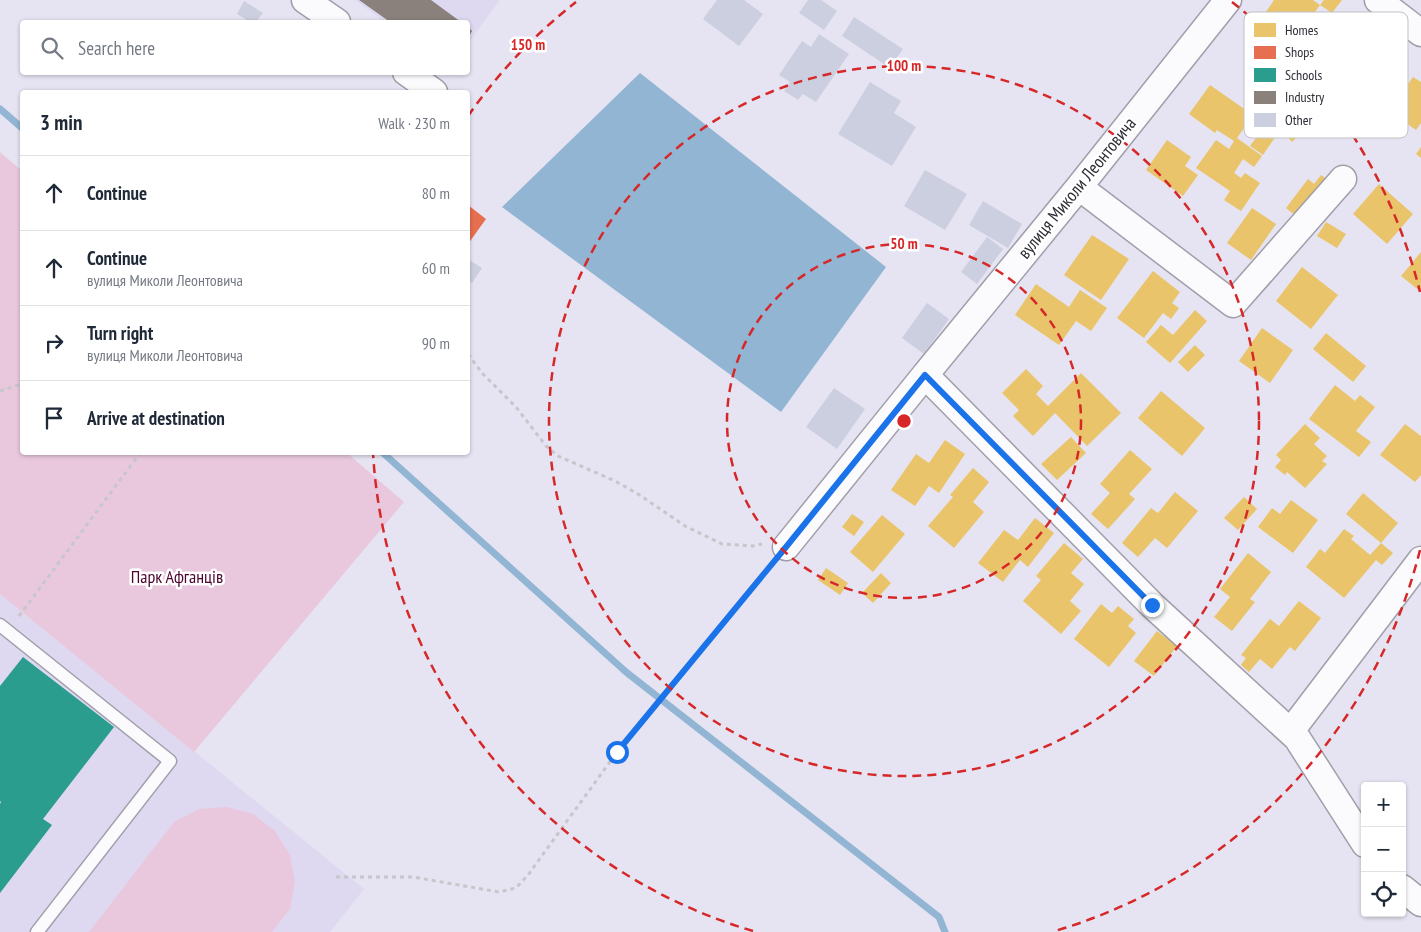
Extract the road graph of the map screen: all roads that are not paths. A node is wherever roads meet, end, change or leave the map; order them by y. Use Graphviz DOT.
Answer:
graph roads {
  1 [pos="305,0"];
  2 [pos="1228,0"];
  3 [pos="1378,0"];
  4 [pos="1394,12"];
  5 [pos="334,20"];
  6 [pos="1408,23"];
  7 [pos="1421,33"];
  8 [pos="410,75"];
  9 [pos="431,90"];
  10 [pos="1344,179"];
  11 [pos="1079,187"];
  12 [pos="925,375"];
  13 [pos="790,542"];
  14 [pos="1421,560"];
  15 [pos="4,628"];
  16 [pos="1291,731"];
  17 [pos="1361,838"];
  18 [pos="1406,891"];
  19 [pos="1421,903"];
  20 [pos="37,932"];
  1 -- 5 [label="street"];
  2 -- 11 [label="street, вулиця Миколи Леонтовича"];
  3 -- 4 [label="street"];
  6 -- 7 [label="street"];
  8 -- 9 [label="street"];
  10 -- 11 [label="street"];
  11 -- 12 [label="street, вулиця Миколи Леонтовича"];
  12 -- 13 [label="street, вулиця Миколи Леонтовича"];
  12 -- 16 [label="street"];
  14 -- 16 [label="street"];
  15 -- 20 [label="lane"];
  16 -- 17 [label="street"];
  18 -- 19 [label="street"];
}
